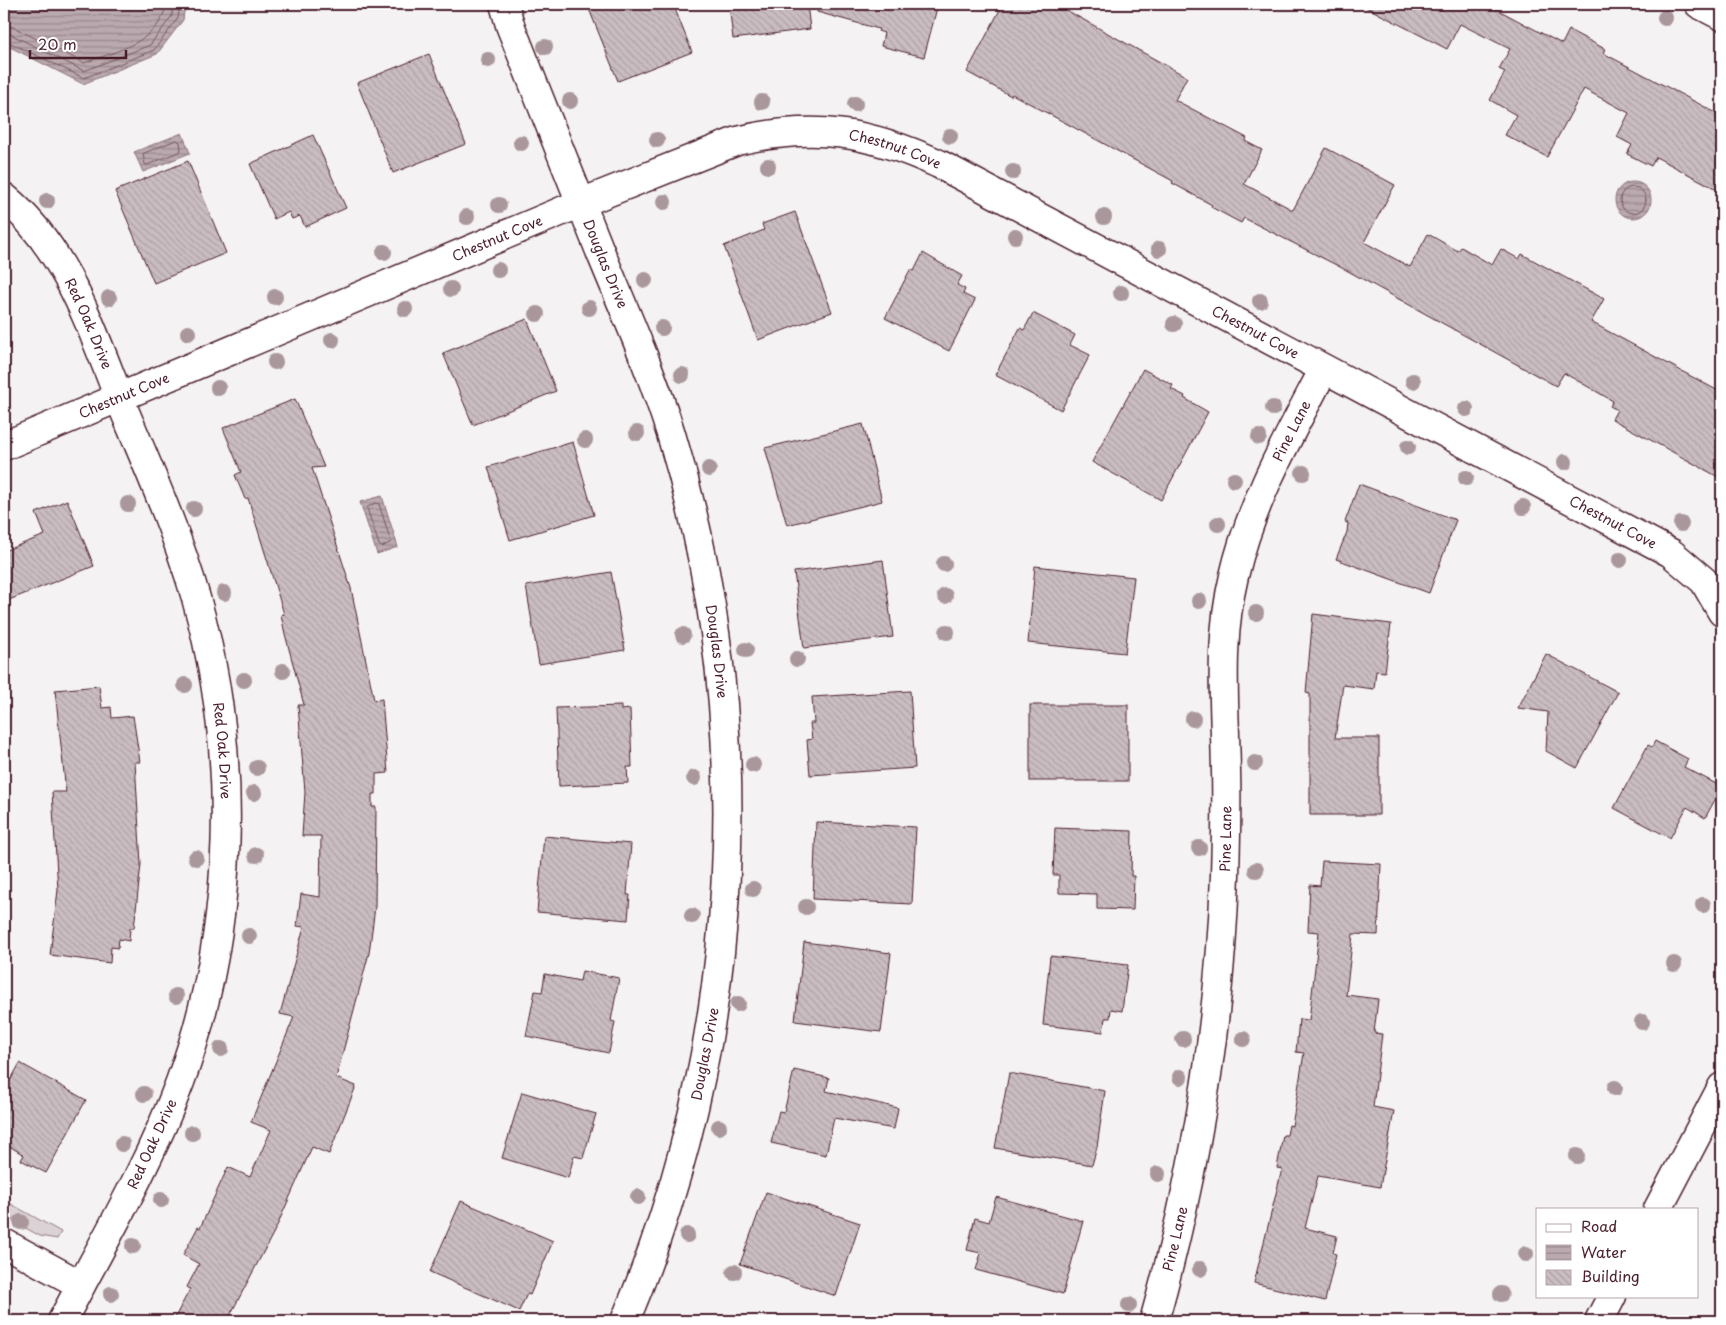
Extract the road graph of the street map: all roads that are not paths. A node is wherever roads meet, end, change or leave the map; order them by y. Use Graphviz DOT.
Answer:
graph roads {
  1 [pos="504,4"];
  2 [pos="1699,4"];
  3 [pos="1722,16"];
  4 [pos="4,197"];
  5 [pos="581,203"];
  6 [pos="1324,369"];
  7 [pos="118,397"];
  8 [pos="4,446"];
  9 [pos="1722,612"];
  10 [pos="1722,1087"];
  11 [pos="1659,1208"];
  12 [pos="4,1243"];
  13 [pos="81,1285"];
  14 [pos="1611,1298"];
  15 [pos="62,1321"];
  16 [pos="625,1321"];
  17 [pos="1154,1321"];
  18 [pos="1599,1321"];
  1 -- 5 [label="street, Douglas Drive"];
  2 -- 3 [label="street"];
  4 -- 7 [label="street, Red Oak Drive"];
  5 -- 6 [label="street, Chestnut Cove"];
  5 -- 7 [label="street, Chestnut Cove"];
  5 -- 16 [label="street, Douglas Drive"];
  6 -- 9 [label="street, Chestnut Cove"];
  6 -- 17 [label="street, Pine Lane"];
  7 -- 8 [label="street, Chestnut Cove"];
  7 -- 13 [label="street, Red Oak Drive"];
  10 -- 11 [label="street"];
  12 -- 13 [label="street"];
  13 -- 15 [label="street, Red Oak Drive"];
  14 -- 18 [label="street"];
}
